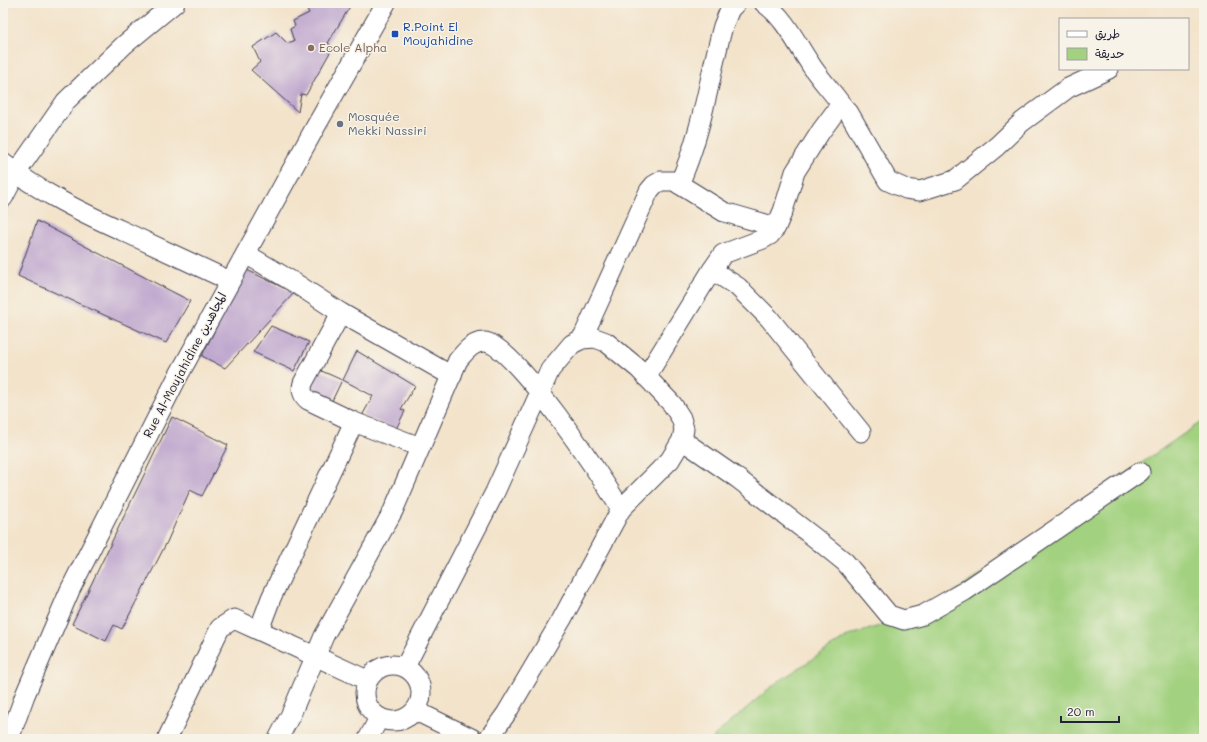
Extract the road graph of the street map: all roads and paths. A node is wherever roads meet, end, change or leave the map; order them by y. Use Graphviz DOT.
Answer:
graph roads {
  1 [pos="176,3"];
  2 [pos="386,3"];
  3 [pos="736,3"];
  4 [pos="764,3"];
  5 [pos="1107,70"];
  6 [pos="841,104"];
  7 [pos="9,168"];
  8 [pos="679,184"];
  9 [pos="3,198"];
  10 [pos="776,227"];
  11 [pos="246,254"];
  12 [pos="712,270"];
  13 [pos="230,281"];
  14 [pos="341,313"];
  15 [pos="582,339"];
  16 [pos="452,376"];
  17 [pos="646,377"];
  18 [pos="540,392"];
  19 [pos="354,422"];
  20 [pos="860,432"];
  21 [pos="682,440"];
  22 [pos="420,448"];
  23 [pos="1140,472"];
  24 [pos="621,509"];
  25 [pos="259,630"];
  26 [pos="314,656"];
  27 [pos="405,667"];
  28 [pos="367,680"];
  29 [pos="416,711"];
  30 [pos="378,718"];
  31 [pos="9,739"];
  32 [pos="167,739"];
  33 [pos="278,739"];
  34 [pos="368,739"];
  35 [pos="473,739"];
  36 [pos="488,739"];
  1 -- 7 [label="street"];
  2 -- 11 [label="street, Rue Al-Moujahidine المجاهدين"];
  3 -- 8 [label="street"];
  4 -- 6 [label="street"];
  5 -- 6 [label="street"];
  6 -- 10 [label="street"];
  7 -- 9 [label="street"];
  7 -- 13 [label="street"];
  8 -- 10 [label="street"];
  8 -- 15 [label="street"];
  10 -- 12 [label="street"];
  11 -- 13 [label="street, Rue Al-Moujahidine المجاهدين"];
  11 -- 14 [label="street"];
  12 -- 17 [label="street"];
  12 -- 20 [label="street"];
  13 -- 31 [label="street, Rue Al-Moujahidine المجاهدين"];
  14 -- 16 [label="street"];
  14 -- 19 [label="street"];
  15 -- 17 [label="street"];
  15 -- 18 [label="street"];
  16 -- 18 [label="street"];
  16 -- 22 [label="street"];
  17 -- 21 [label="street"];
  18 -- 24 [label="street"];
  18 -- 27 [label="street"];
  19 -- 22 [label="street"];
  19 -- 25 [label="street"];
  21 -- 23 [label="street"];
  21 -- 24 [label="street"];
  22 -- 26 [label="street"];
  24 -- 36 [label="street"];
  25 -- 26 [label="street"];
  25 -- 32 [label="street"];
  26 -- 28 [label="street"];
  26 -- 33 [label="street"];
  27 -- 28 [label="street"];
  27 -- 29 [label="street"];
  28 -- 30 [label="street"];
  29 -- 30 [label="street"];
  29 -- 35 [label="street"];
  30 -- 34 [label="street"];
}
